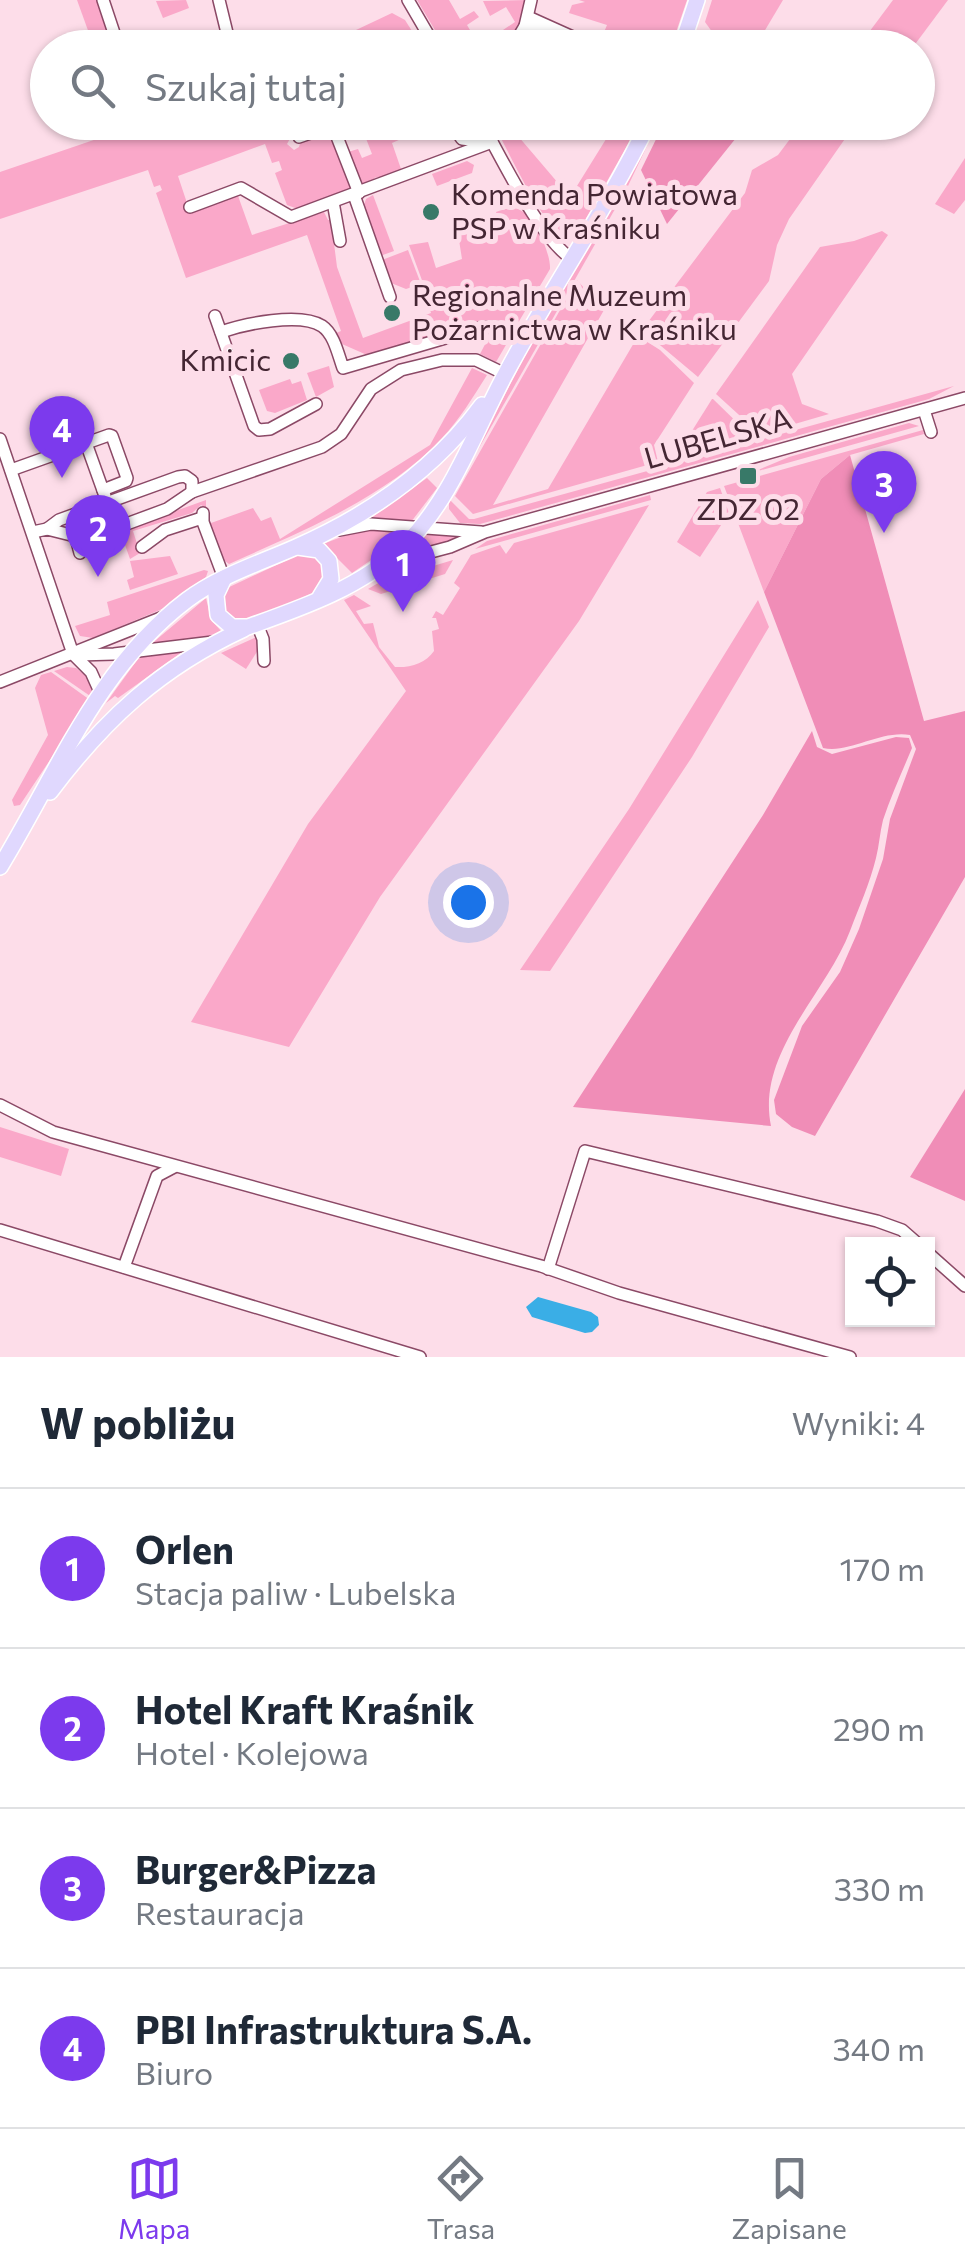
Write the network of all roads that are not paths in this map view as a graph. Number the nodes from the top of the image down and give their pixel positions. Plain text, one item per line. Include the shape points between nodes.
1 (103, 0) edge
2 (219, 0) edge
3 (408, 0) edge
4 (531, 0) edge
5 (697, 0) edge
6 (527, 22) junction
7 (113, 30) edge
8 (226, 30) edge
9 (426, 30) edge
10 (522, 30) edge
11 (538, 30) edge
12 (549, 30) edge
13 (687, 30) edge
14 (338, 140) edge
15 (466, 140) edge
16 (639, 140) edge
17 (492, 142) junction
18 (356, 194) junction
19 (333, 202) junction
20 (190, 207) dead end
21 (340, 241) dead end
22 (572, 259) junction
23 (390, 297) dead end
24 (215, 316) dead end
25 (220, 332) junction
26 (526, 338) junction
27 (505, 374) junction
28 (965, 398) edge
29 (316, 404) dead end
30 (924, 410) junction
31 (930, 432) dead end
32 (0, 439) edge
33 (86, 443) junction
34 (11, 470) junction
35 (192, 492) junction
36 (105, 496) junction
37 (442, 498) junction
38 (420, 528) junction
39 (47, 529) junction
40 (462, 530) junction
41 (33, 532) junction
42 (485, 532) junction
43 (75, 534) junction
44 (323, 535) junction
45 (142, 547) dead end
46 (295, 548) junction
47 (80, 553) dead end
48 (382, 566) junction
49 (224, 578) junction
50 (316, 600) junction
51 (175, 610) junction
52 (252, 626) junction
53 (217, 642) junction
54 (131, 652) junction
55 (73, 654) junction
56 (264, 661) dead end
57 (1, 679) edge
58 (100, 692) junction
59 (25, 826) junction
60 (0, 867) edge
61 (0, 1105) edge
62 (149, 1159) junction
63 (175, 1166) junction
64 (157, 1176) junction
65 (0, 1230) edge
66 (910, 1237) edge
67 (935, 1259) edge
68 (124, 1266) junction
69 (548, 1269) junction
70 (965, 1286) edge
71 (789, 1341) junction
72 (420, 1357) edge
73 (782, 1357) edge
74 (850, 1357) edge

1 - 7 street
2 - 8 street
3 - 9 street
4 - 6 street
5 - 13 main road
6 - 10 street
6 - 11 street
6 - 12 street
14 - 18 street
15 - 17 street
16 - 22 main road
17 - 18 street
17 - 22 street via 546,231
18 - 19 street
18 - 23 street
19 - 20 street via 292,217 241,188
19 - 21 street
22 - 26 main road
24 - 25 street
25 - 26 street via 251,322 320,324 343,368 483,327
25 - 29 street via 259,430
26 - 27 main road
27 - 35 street via 476,360 401,370 371,390 334,440
27 - 37 main road
27 - 44 main road via 431,463
28 - 30 street, LUBELSKA
30 - 31 street
30 - 42 street, LUBELSKA
32 - 34 street
33 - 34 street
33 - 36 street
33 - 36 street via 112,436 127,478
34 - 41 street
35 - 36 street via 185,476
35 - 43 street via 129,523
36 - 39 street
37 - 38 main road
37 - 40 street via 450,522
38 - 40 street, LUBELSKA
38 - 44 street, LUBELSKA via 371,524
38 - 48 main road
39 - 41 street
39 - 43 street
40 - 42 street, LUBELSKA
41 - 55 street
42 - 48 street, LUBELSKA
43 - 47 street
44 - 46 main road, LUBELSKA
45 - 49 street via 164,530 203,516
46 - 49 main road, LUBELSKA
46 - 50 main road via 319,550 328,562 330,584
48 - 50 main road, LUBELSKA
49 - 51 main road
49 - 52 main road via 216,595 218,615 232,627
50 - 52 main road, LUBELSKA
51 - 54 main road
51 - 55 street
52 - 53 main road
52 - 56 street
53 - 54 street
53 - 59 main road via 144,689 103,726
54 - 55 street
54 - 58 main road
55 - 57 street
55 - 58 street
58 - 59 main road
59 - 60 main road
61 - 62 street via 53,1132
62 - 63 street
62 - 64 street
63 - 64 street
63 - 69 street
64 - 68 street
65 - 68 street
66 - 69 street via 877,1222 585,1151
67 - 70 street
68 - 72 street
69 - 71 street
71 - 73 street
71 - 74 street

